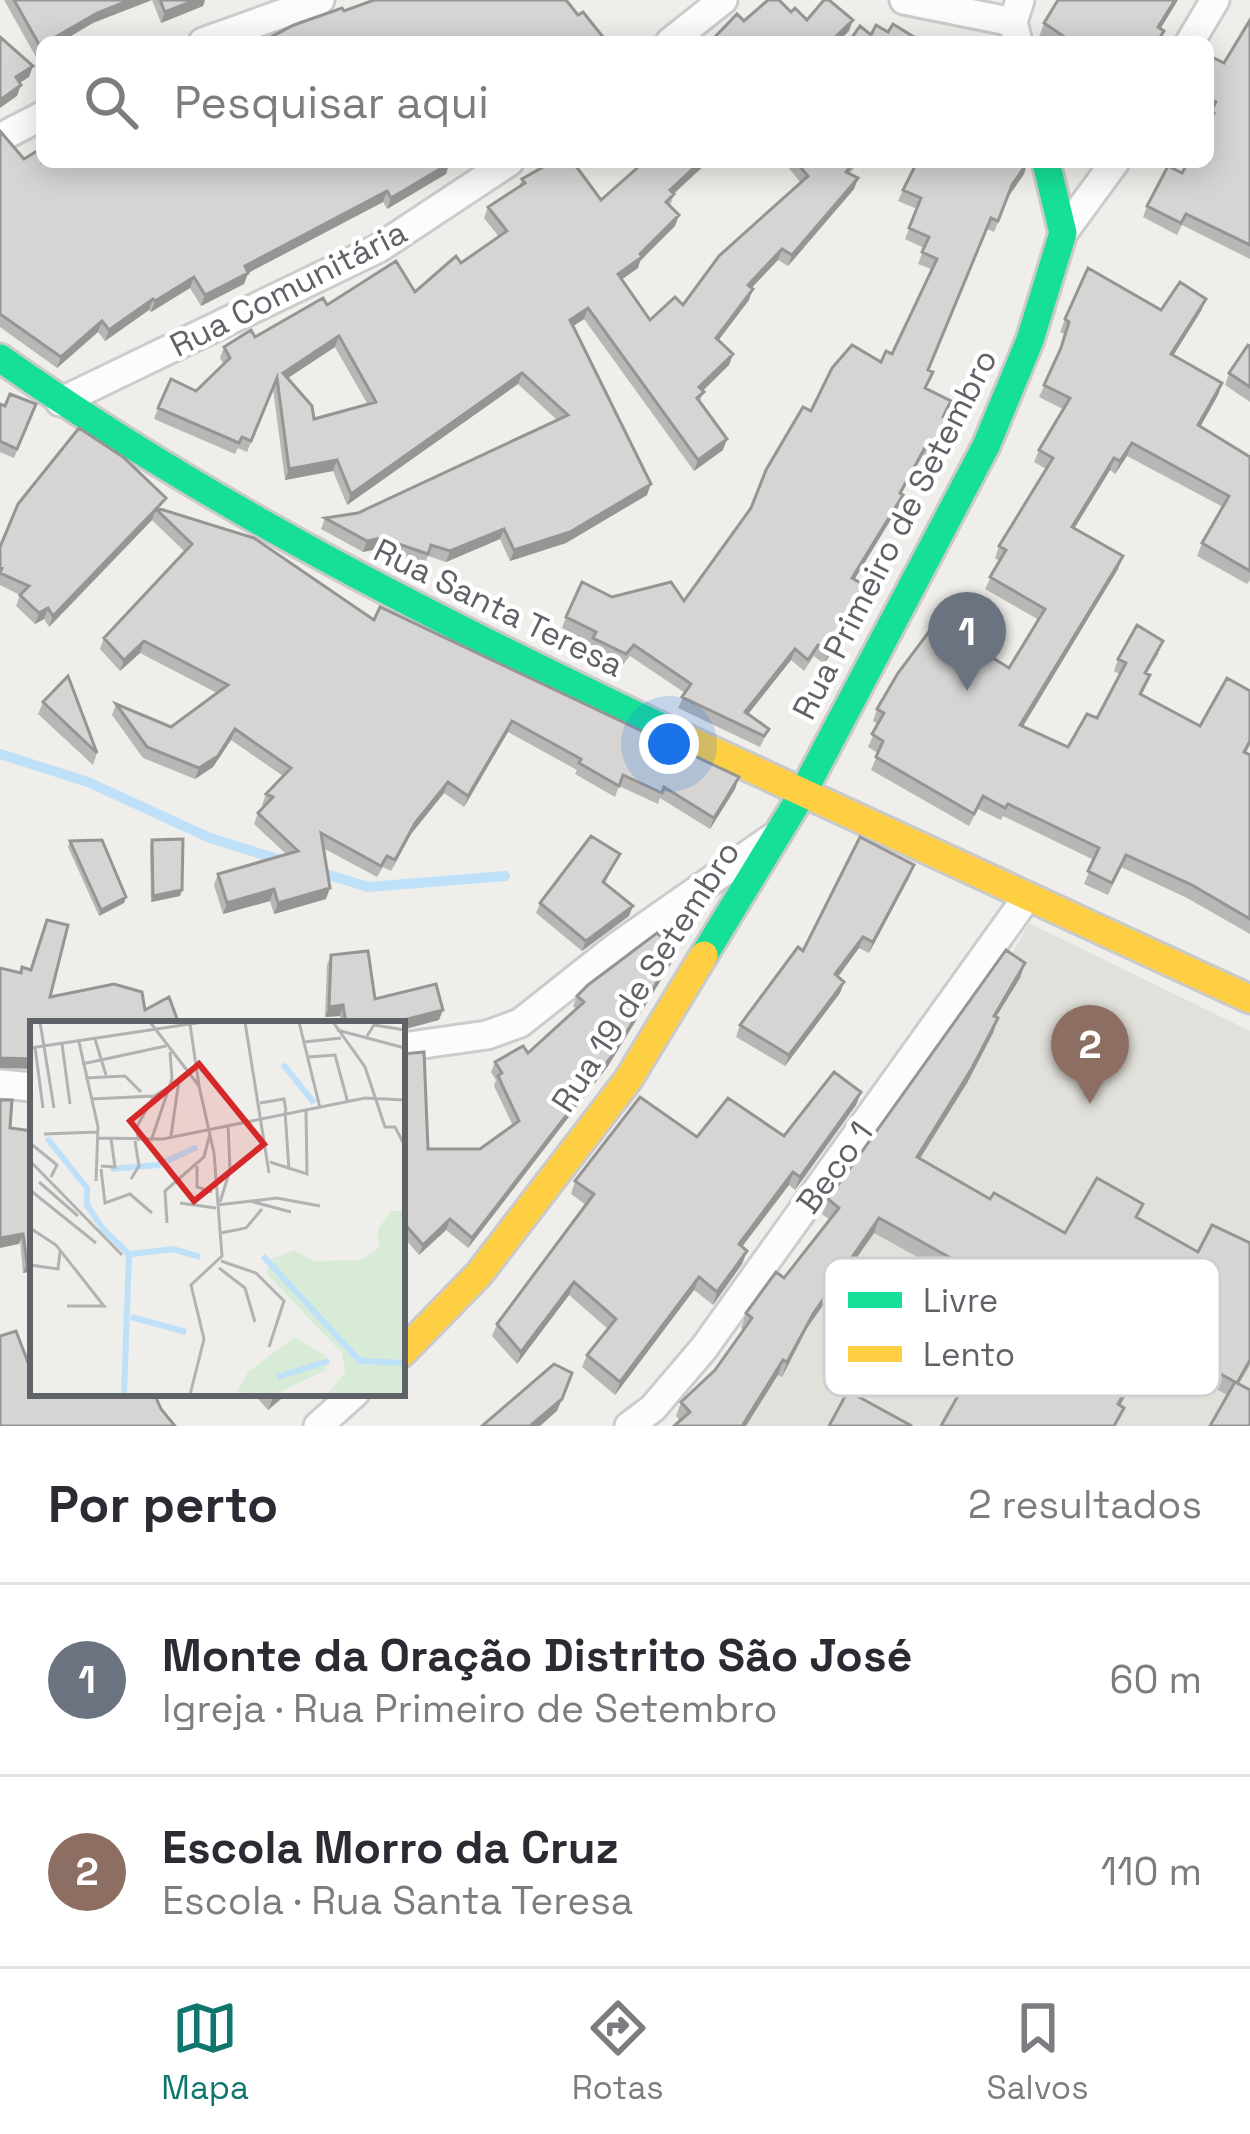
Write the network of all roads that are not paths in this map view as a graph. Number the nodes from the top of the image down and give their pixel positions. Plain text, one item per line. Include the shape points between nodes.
1 (320, 0) edge
2 (723, 0) edge
3 (904, 0) edge
4 (1215, 0) edge
5 (1017, 22) edge
6 (220, 36) edge
7 (678, 36) edge
8 (1194, 36) edge
9 (36, 119) edge
10 (9, 134) edge
11 (499, 168) edge
12 (1047, 168) edge
13 (1111, 168) edge
14 (1063, 233) junction
15 (0, 358) edge
16 (60, 402) junction
17 (802, 796) junction
18 (778, 834) junction
19 (1027, 897) junction
20 (1250, 1000) edge
21 (405, 1047) edge
22 (0, 1084) edge
23 (30, 1087) edge
24 (405, 1350) edge
25 (353, 1396) edge
26 (318, 1426) edge
27 (629, 1426) edge

1 - 6 street
2 - 7 street
3 - 5 street
4 - 8 street
9 - 10 street
11 - 16 street, Rua Comunitária via 379,248
12 - 14 street
13 - 14 street
14 - 17 street, Rua Primeiro de Setembro via 986,446
15 - 16 street, Rua Santa Teresa
16 - 17 street, Rua Santa Teresa via 375,588
17 - 18 street, Rua 19 de Setembro
17 - 19 street, Rua Santa Teresa
18 - 21 street via 520,1023
18 - 24 street, Rua 19 de Setembro via 628,1080 479,1274
19 - 20 street, Rua Santa Teresa
19 - 27 street, Beco 1 via 704,1348
22 - 23 street
25 - 26 street

